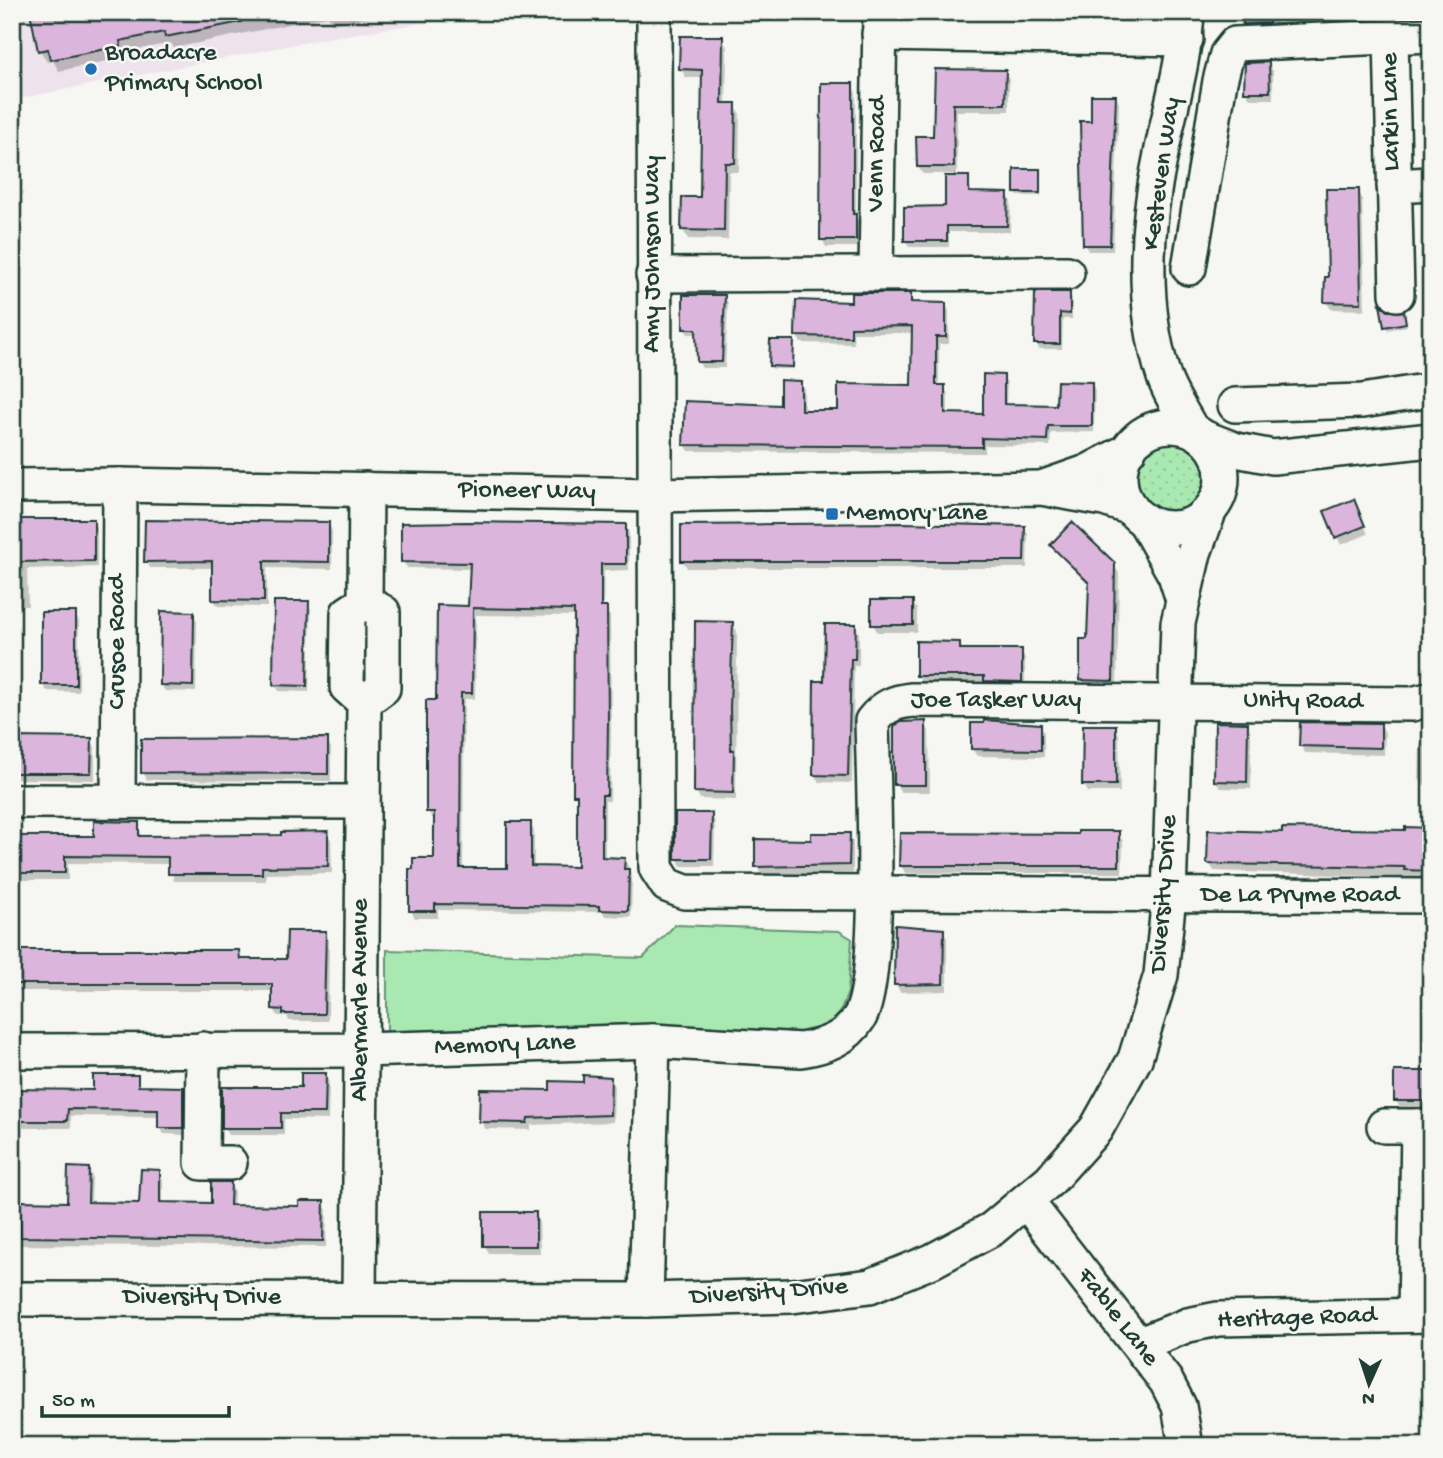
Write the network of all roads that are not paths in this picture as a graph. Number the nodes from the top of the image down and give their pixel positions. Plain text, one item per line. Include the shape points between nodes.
1 (654, 12) edge
2 (879, 23) edge
3 (1186, 26) edge
4 (1431, 34) edge
5 (1391, 37) junction
6 (1431, 184) edge
7 (1394, 186) junction
8 (1189, 268) dead end
9 (876, 274) junction
10 (1067, 274) dead end
11 (653, 275) junction
12 (1397, 295) dead end
13 (1164, 377) junction
14 (1431, 390) edge
15 (1235, 405) dead end
16 (1198, 434) junction
17 (1431, 440) edge
18 (1131, 446) junction
19 (1273, 457) junction
20 (120, 485) junction
21 (12, 486) edge
22 (1041, 488) junction
23 (366, 489) junction
24 (654, 495) junction
25 (1213, 505) junction
26 (1137, 514) junction
27 (1183, 600) junction
28 (1431, 699) edge
29 (1173, 700) junction
30 (118, 800) junction
31 (12, 801) edge
32 (362, 802) junction
33 (873, 892) junction
34 (1168, 896) junction
35 (1431, 896) edge
36 (653, 1041) junction
37 (203, 1049) junction
38 (361, 1050) junction
39 (12, 1051) edge
40 (1384, 1126) dead end
41 (1425, 1126) edge
42 (230, 1163) dead end
43 (1026, 1201) junction
44 (359, 1298) junction
45 (12, 1299) edge
46 (646, 1300) junction
47 (1423, 1315) edge
48 (1140, 1344) junction
49 (1186, 1446) edge

1 - 11 street, Amy Johnson Way
2 - 3 street, Venn Road
2 - 9 street, Venn Road
3 - 13 street, Kesteven Way via 1151,214 1148,300
4 - 5 street, Larkin Lane
5 - 7 street, Larkin Lane
5 - 8 street, Larkin Lane via 1235,44 1227,54
6 - 7 street, Larkin Lane
7 - 12 street, Larkin Lane
9 - 10 street via 1023,261
9 - 11 street
11 - 24 street, Amy Johnson Way
13 - 16 street, Kesteven Way
13 - 18 street
14 - 15 street via 1362,401
16 - 18 street via 1175,426 1159,427
16 - 19 street via 1236,450
16 - 25 street via 1215,450 1221,465 1223,482
17 - 19 street
18 - 22 street, Pioneer Way via 1087,472
18 - 26 street via 1120,475 1122,493
19 - 25 street
20 - 21 street, Pioneer Way
20 - 23 street, Pioneer Way
20 - 30 street, Crusoe Road
22 - 24 street, Pioneer Way
22 - 26 street, Pioneer Way via 1104,499
23 - 24 street, Pioneer Way
23 - 32 street, Albermarle Avenue via 365,602 348,613 347,687 364,702
24 - 33 street via 656,868 667,885 685,892
25 - 26 street via 1195,523 1178,528 1160,527
25 - 27 street, Diversity Drive via 1194,552
26 - 27 street, Diversity Drive via 1175,575
27 - 29 street, Diversity Drive
28 - 29 street, Unity Road via 1412,704
29 - 33 street, Joe Tasker Way via 912,700 881,710 872,721
29 - 34 street, Diversity Drive
30 - 31 street
30 - 32 street
32 - 38 street, Albermarle Avenue
33 - 34 street
33 - 36 street, Memory Lane via 869,995 847,1033 825,1046 801,1050
34 - 35 street, De La Pryme Road
34 - 43 street, Diversity Drive via 1161,975 1135,1059 1096,1129
36 - 38 street, Memory Lane
36 - 46 street
37 - 38 street, Memory Lane
37 - 39 street, Memory Lane
37 - 42 street via 202,1163
38 - 44 street, Albermarle Avenue
40 - 41 street, Heritage Road
41 - 47 street, Heritage Road
43 - 46 street, Diversity Drive via 992,1229 932,1261 870,1286 792,1296
43 - 48 street, Fable Lane
44 - 45 street, Diversity Drive
44 - 46 street, Diversity Drive
47 - 48 street, Heritage Road via 1217,1319
48 - 49 street, Fable Lane via 1179,1406

